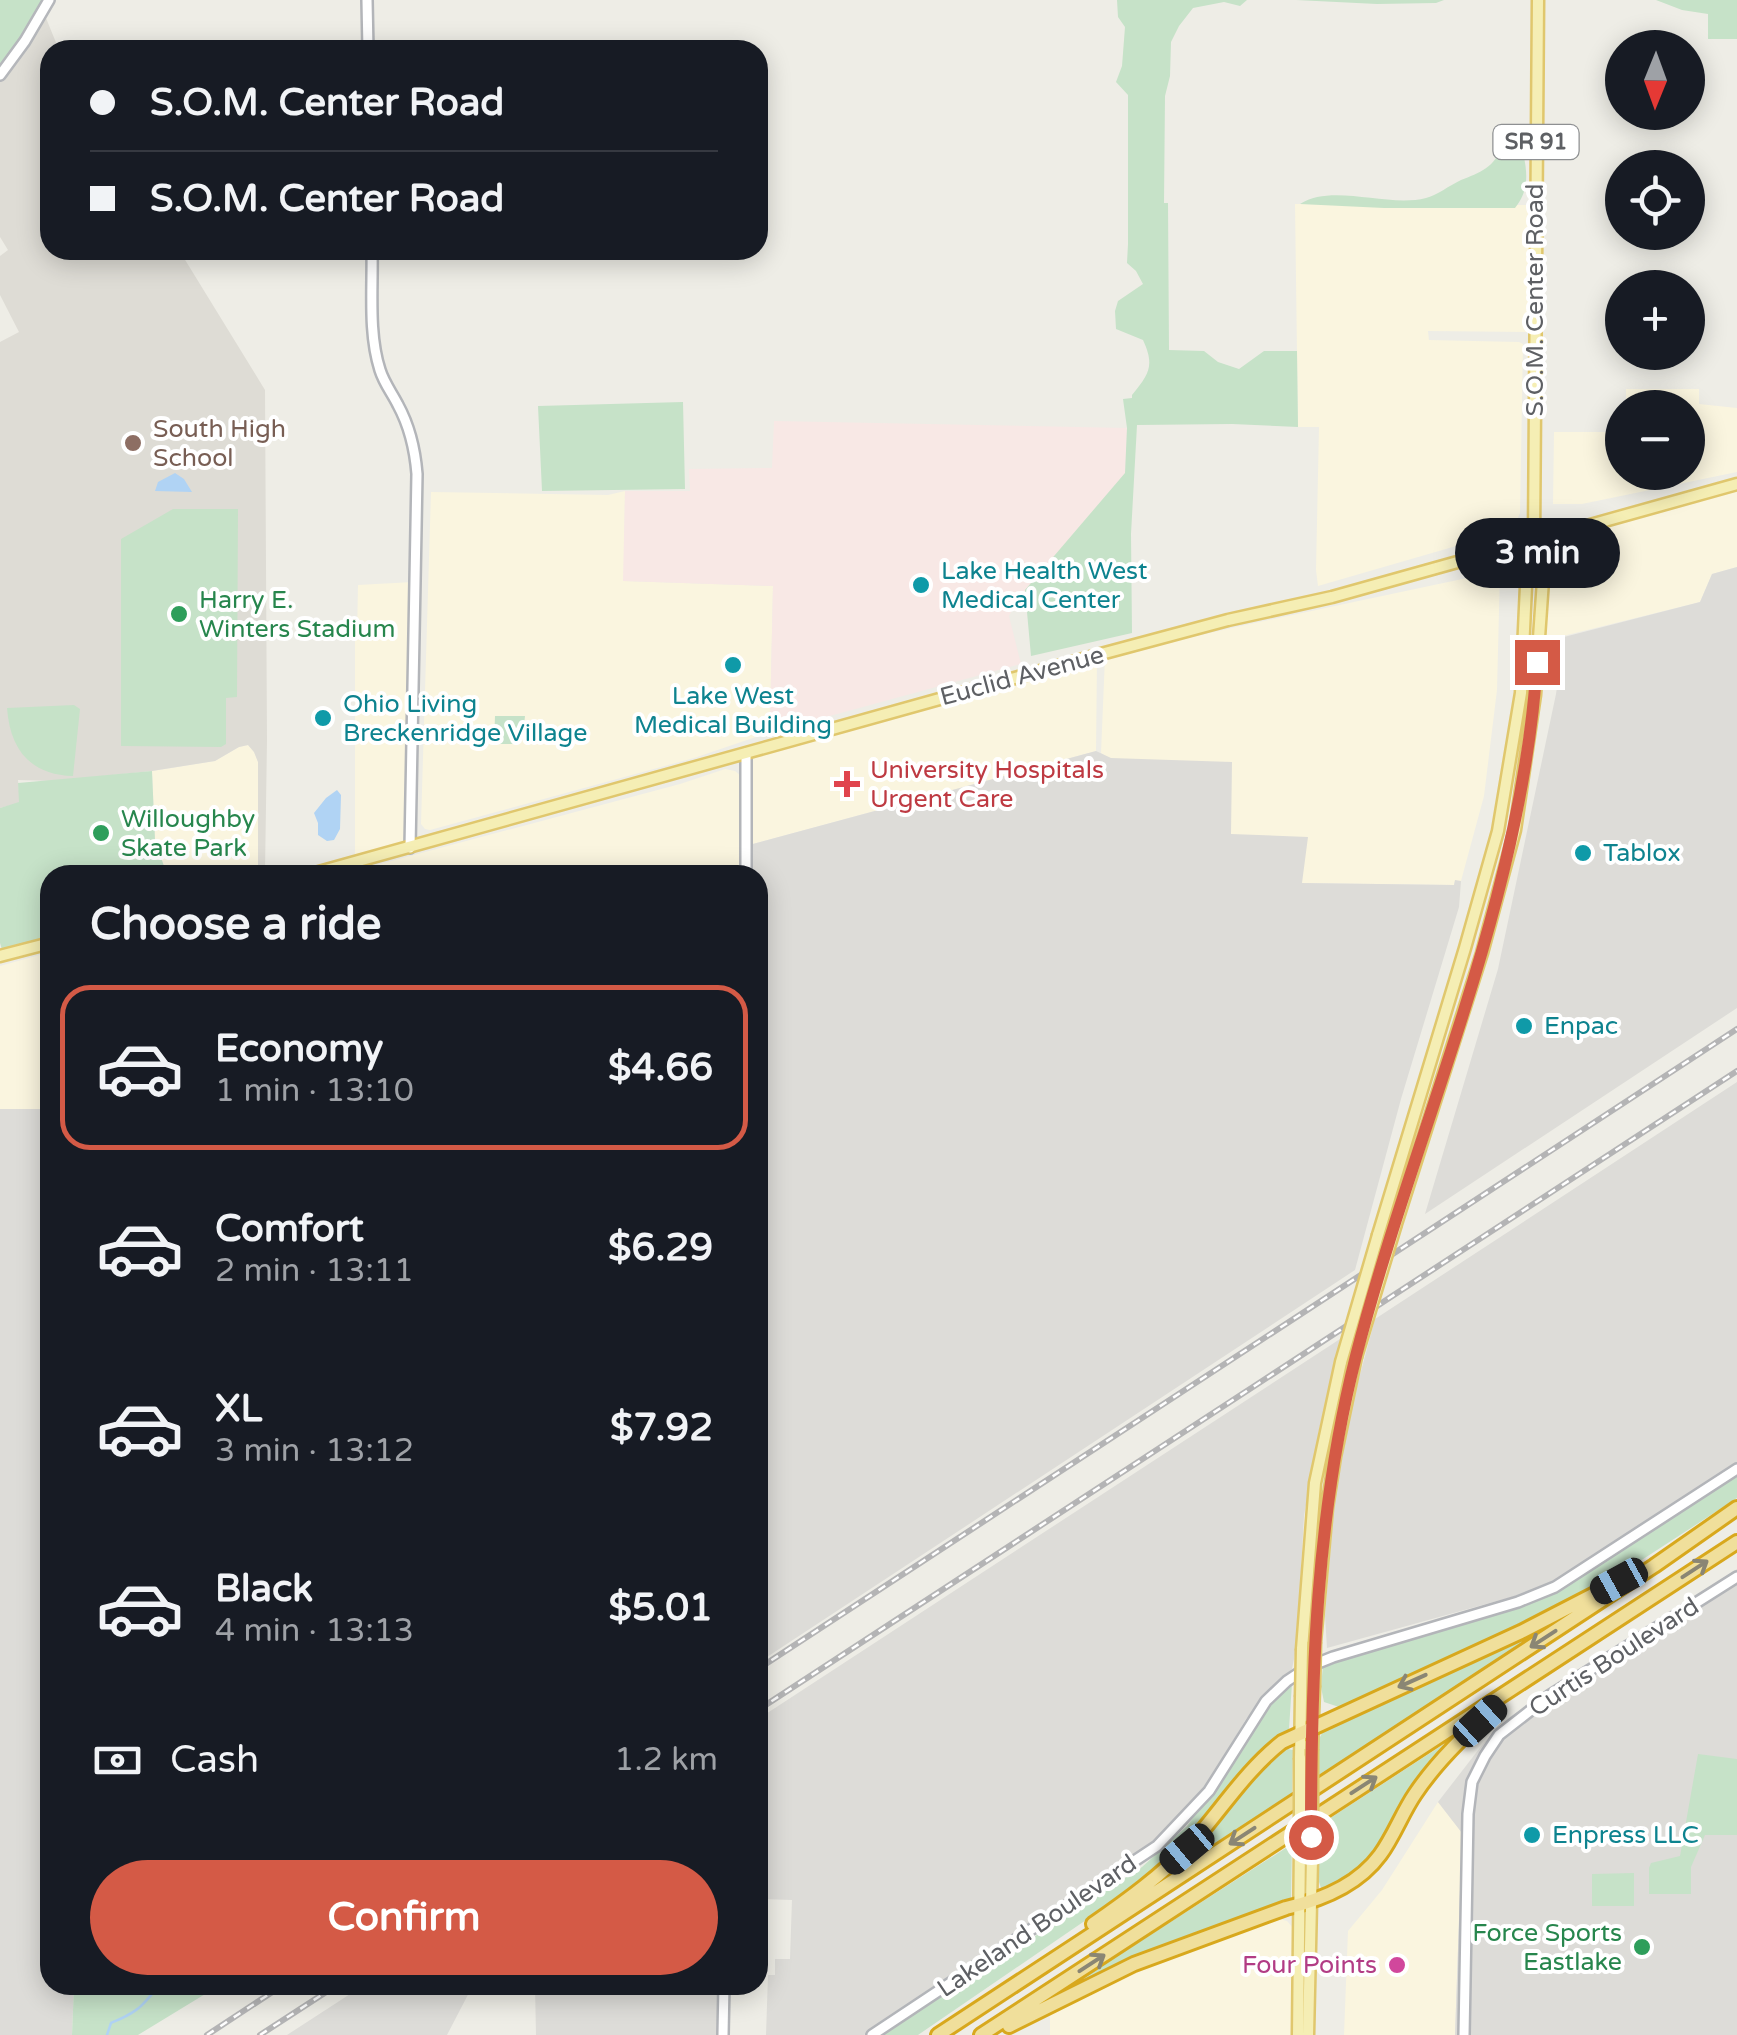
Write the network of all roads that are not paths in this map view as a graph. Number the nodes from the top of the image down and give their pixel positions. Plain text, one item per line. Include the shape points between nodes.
1 (49, 0) edge
2 (367, 0) edge
3 (1538, 0) edge
4 (368, 40) edge
5 (0, 75) edge
6 (372, 260) edge
7 (1737, 484) edge
8 (1534, 540) junction
9 (746, 753) junction
10 (410, 848) junction
11 (346, 865) edge
12 (746, 865) edge
13 (40, 946) edge
14 (0, 956) edge
15 (1737, 1469) edge
16 (1737, 1508) edge
17 (1737, 1542) edge
18 (1654, 1566) junction
19 (1737, 1577) edge
20 (1526, 1680) junction
21 (1307, 1729) junction
22 (1306, 1904) junction
23 (724, 1995) edge
24 (723, 2035) edge
25 (872, 2035) edge
26 (930, 2035) edge
27 (938, 2035) edge
28 (981, 2035) edge
29 (992, 2035) edge
30 (1298, 2035) edge
31 (1308, 2035) edge
32 (1464, 2035) edge

1 - 5 street
2 - 4 street
3 - 8 main road, S.O.M. Center Road / SR 91
6 - 10 street via 378,365 416,451
7 - 8 main road, Euclid Avenue
8 - 9 main road, Euclid Avenue
8 - 21 main road, S.O.M. Center Road / SR 91, bridge via 1521,692 1498,831 1341,1362 1315,1484 1302,1649
8 - 21 main road, S.O.M. Center Road / SR 91, bridge via 1544,566 1535,695 1514,830 1356,1357 1327,1508
9 - 10 main road, Euclid Avenue
9 - 12 street
10 - 11 main road, Euclid Avenue
13 - 14 main road
15 - 25 street, Lakeland Boulevard via 1555,1588 1308,1666 1266,1701 1208,1791 1157,1846
16 - 18 highway
20 -> 17 highway
18 -> 21 highway
18 -> 27 highway
19 - 32 street, Curtis Boulevard via 1549,1696 1499,1735 1485,1756 1472,1782 1468,1814
20 - 22 highway via 1456,1742 1370,1867
28 -> 20 highway
21 - 22 main road, S.O.M. Center Road / SR 91, bridge via 1312,1859
21 - 22 main road, S.O.M. Center Road / SR 91, bridge via 1300,1758
21 - 26 highway via 1264,1756 1187,1849 1146,1884
22 - 29 highway via 1134,1964
22 - 30 main road, S.O.M. Center Road / SR 91
22 - 31 main road, S.O.M. Center Road / SR 91
23 - 24 street

